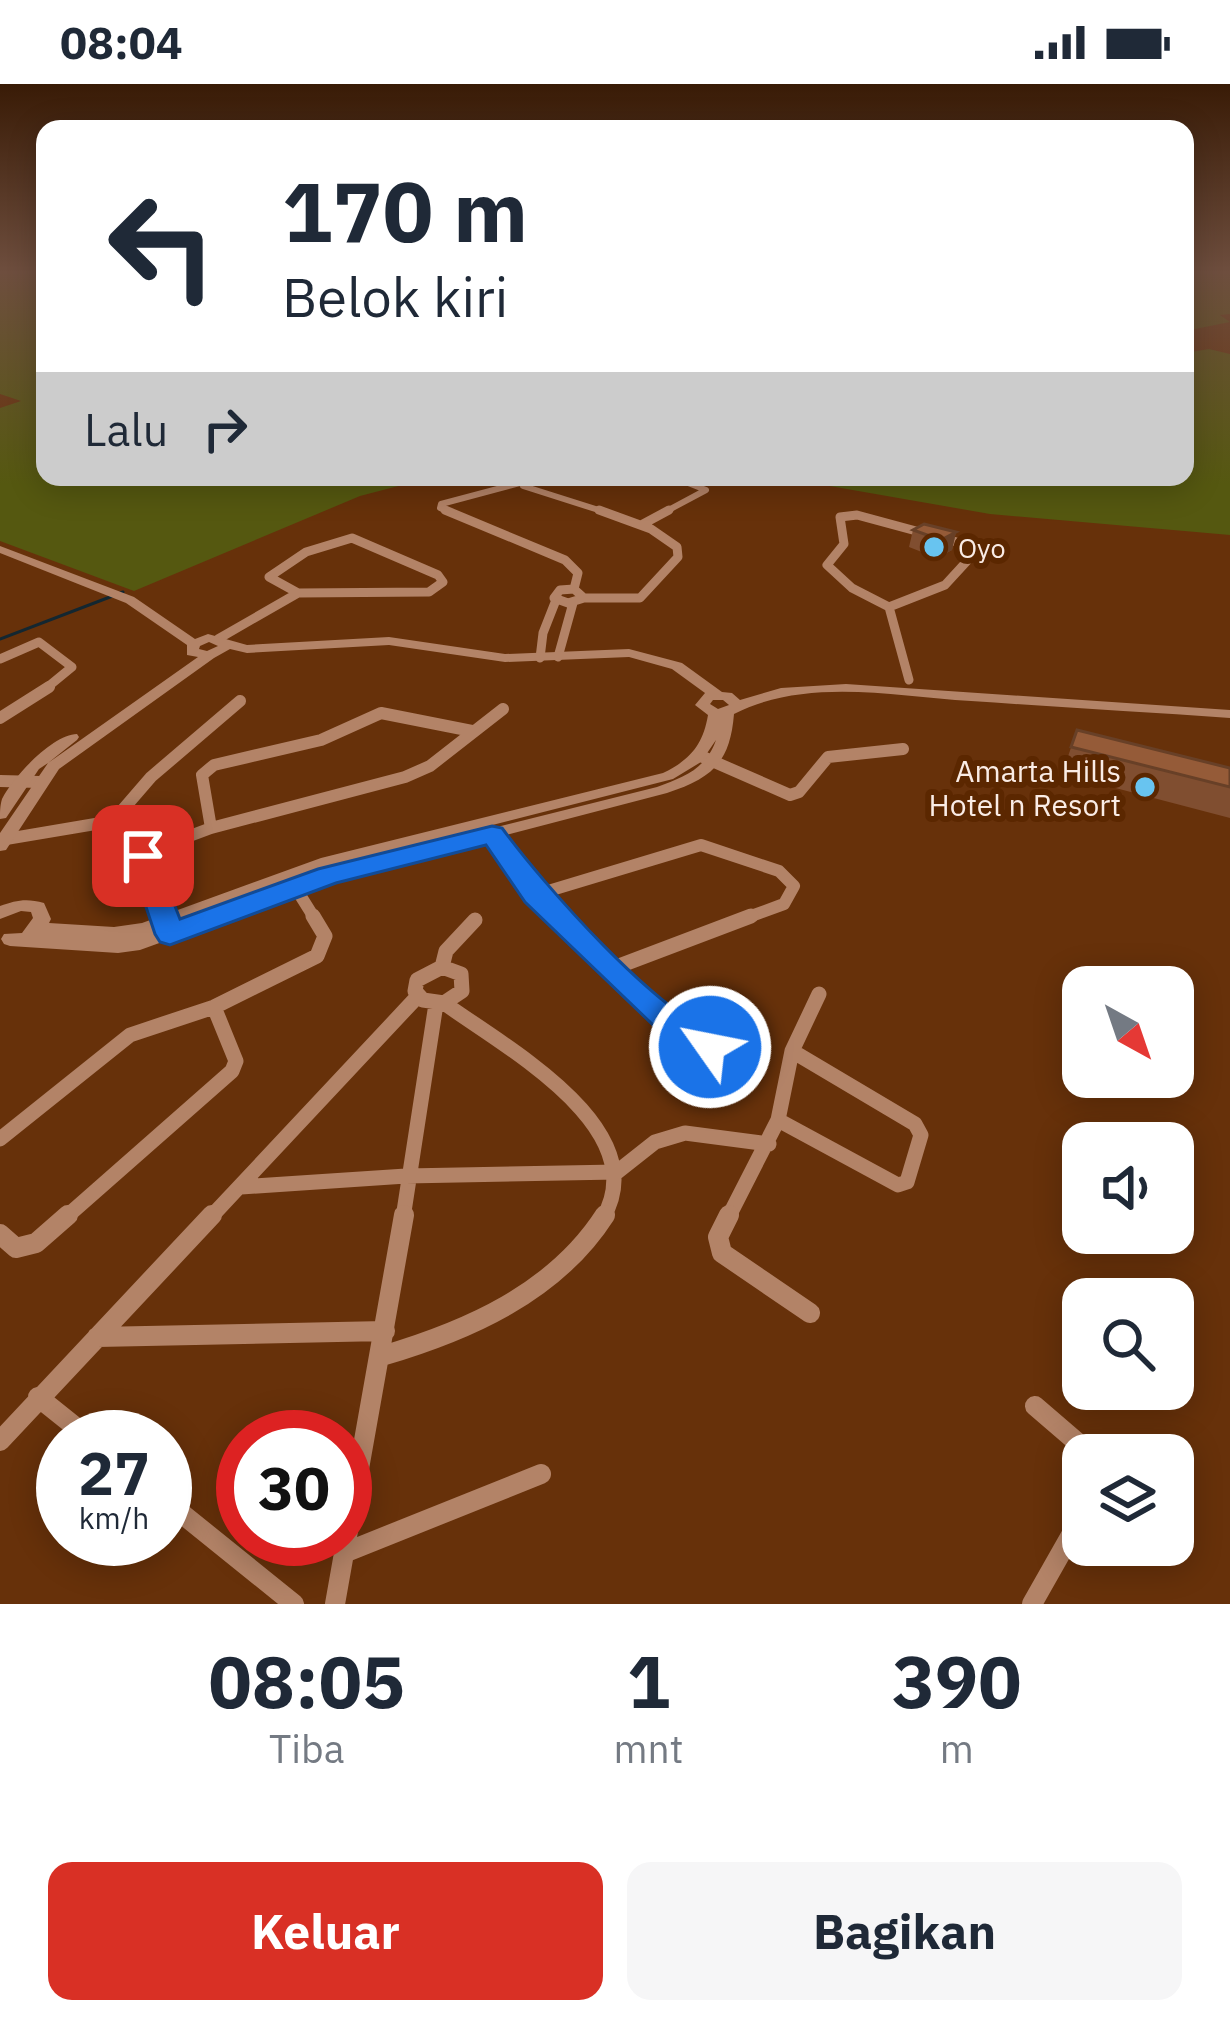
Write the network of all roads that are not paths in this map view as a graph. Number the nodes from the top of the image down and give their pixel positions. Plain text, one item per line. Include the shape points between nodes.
1 (523, 486) joint
2 (696, 486) edge
3 (644, 524) junction
4 (0, 550) edge
5 (574, 589) junction
6 (298, 593) junction
7 (556, 600) junction
8 (579, 601) junction
9 (890, 607) junction
10 (209, 647) junction
11 (616, 656) junction
12 (558, 657) junction
13 (540, 658) junction
14 (0, 659) edge
15 (909, 680) junction
16 (803, 687) junction
17 (965, 693) junction
18 (240, 700) dead end
19 (721, 703) junction
20 (503, 709) dead end
21 (1230, 715) edge
22 (0, 718) edge
23 (472, 730) junction
24 (904, 749) dead end
25 (707, 759) junction
26 (0, 781) edge
27 (21, 782) junction
28 (40, 782) junction
29 (569, 808) junction
30 (0, 814) edge
31 (212, 828) junction
32 (492, 834) junction
33 (2, 842) edge
34 (295, 886) junction
35 (536, 895) junction
36 (2, 907) edge
37 (475, 920) dead end
38 (35, 928) junction
39 (168, 928) junction
40 (5, 939) edge
41 (442, 967) junction
42 (611, 969) junction
43 (819, 994) dead end
44 (433, 1001) junction
45 (214, 1006) junction
46 (736, 1047) dead end
47 (792, 1052) junction
48 (778, 1120) junction
49 (0, 1139) edge
50 (769, 1144) junction
51 (616, 1172) junction
52 (406, 1176) junction
53 (240, 1187) junction
54 (0, 1234) edge
55 (810, 1313) dead end
56 (385, 1331) junction
57 (97, 1337) junction
58 (382, 1356) junction
59 (38, 1396) junction
60 (1035, 1406) dead end
61 (55, 1410) edge
62 (372, 1410) edge
63 (1068, 1434) edge
64 (0, 1441) edge
65 (541, 1474) dead end
66 (192, 1522) edge
67 (372, 1542) edge
68 (1062, 1551) edge
69 (342, 1566) edge
70 (294, 1604) edge
71 (335, 1604) edge
72 (1032, 1604) edge

1 - 3 street
1 - 5 street via 440,508 565,560 578,573
2 - 3 street via 706,490
3 - 8 street via 668,536 679,557 641,601
4 - 10 street via 128,599
5 - 7 street via 556,592
5 - 8 street
6 - 6 street via 429,592 443,582 352,538 306,552 269,577
6 - 10 street
7 - 8 street
7 - 13 street
8 - 12 street
9 - 9 street via 953,579 980,551 857,515 840,518 844,544 827,565
9 - 15 street
10 - 11 street via 240,657 384,649 526,667
10 - 13 street via 399,642
10 - 27 street via 49,753
10 - 28 street
11 - 12 street
11 - 19 street via 676,674
12 - 13 street
14 - 22 street via 39,642 73,667
15 - 16 street via 850,677
15 - 17 street
16 - 17 street
16 - 19 street
17 - 21 street
18 - 33 street via 113,820
19 - 25 street via 725,746
20 - 23 street
23 - 31 street via 405,777
23 - 31 street via 381,712 321,740 214,766 202,775
24 - 25 street via 828,757 790,795
25 - 29 street via 677,785
26 - 27 street
27 - 28 street
27 - 30 street
28 - 33 street
29 - 32 street
29 - 39 street via 327,862
31 - 39 street via 143,856
32 - 34 street
32 - 35 street
34 - 39 street
34 - 45 street via 326,936 323,948
35 - 42 street
35 - 42 street via 701,845 779,871 794,886 784,904
36 - 38 street via 38,907
37 - 41 street
38 - 39 street
38 - 40 street
39 - 40 street via 118,946
41 - 44 street via 415,986
41 - 44 street via 461,974 464,985 457,996
42 - 46 street via 689,1039
43 - 47 street
44 - 51 street via 560,1091 603,1141
44 - 52 street
44 - 53 street
45 - 49 street via 130,1035
45 - 54 street via 236,1061 228,1075 36,1243 16,1248
47 - 48 street
47 - 48 street via 915,1124 921,1135 907,1182 898,1185
48 - 50 street
50 - 51 street via 672,1135
50 - 55 street via 718,1244
51 - 52 street
51 - 58 street via 598,1227 546,1280 472,1326
52 - 53 street
52 - 56 street
53 - 57 street
56 - 57 street
56 - 58 street
57 - 59 street
58 - 62 street
59 - 61 street
59 - 64 street
60 - 63 street
65 - 67 street
66 - 70 street
68 - 72 street
69 - 71 street

